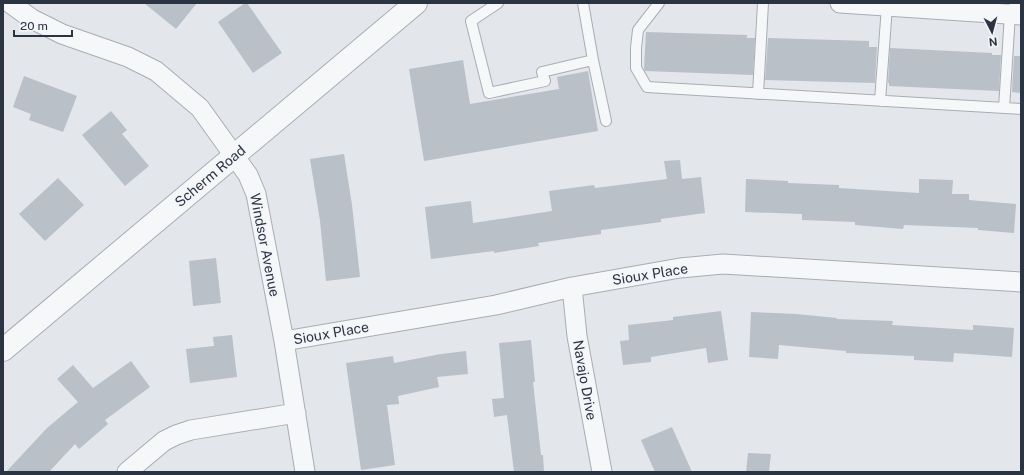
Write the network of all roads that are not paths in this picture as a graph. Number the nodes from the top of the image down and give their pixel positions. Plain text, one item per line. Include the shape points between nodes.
1 (10, 3) edge
2 (416, 3) edge
3 (498, 3) edge
4 (583, 3) edge
5 (659, 3) edge
6 (762, 3) edge
7 (840, 3) edge
8 (888, 4) edge
9 (1016, 11) edge
10 (593, 60) junction
11 (758, 94) junction
12 (880, 101) junction
13 (1004, 108) junction
14 (1021, 109) edge
15 (606, 121) dead end
16 (234, 156) junction
17 (1021, 282) edge
18 (572, 287) junction
19 (284, 341) junction
20 (3, 350) edge
21 (296, 413) junction
22 (127, 472) edge
23 (305, 472) edge
24 (602, 472) edge

1 - 16 street, Windsor Avenue via 32,19 62,34 128,57 156,71 200,108
2 - 16 street, Scherm Road
3 - 10 lane via 471,21 489,93 544,81 542,72
4 - 10 lane
5 - 11 lane via 638,30 636,68 647,87
6 - 11 lane
7 - 8 street
8 - 9 street
8 - 12 lane
9 - 13 lane
10 - 15 lane
11 - 12 lane
12 - 13 lane
13 - 14 lane
16 - 19 street, Windsor Avenue via 248,175 256,194
16 - 20 street, Scherm Road
17 - 18 street, Sioux Place via 723,264 680,268
18 - 19 street, Sioux Place via 496,305
18 - 24 street, Navajo Drive via 577,336
19 - 21 street, Windsor Avenue
21 - 22 street via 191,430 176,435 164,441
21 - 23 street, Windsor Avenue

